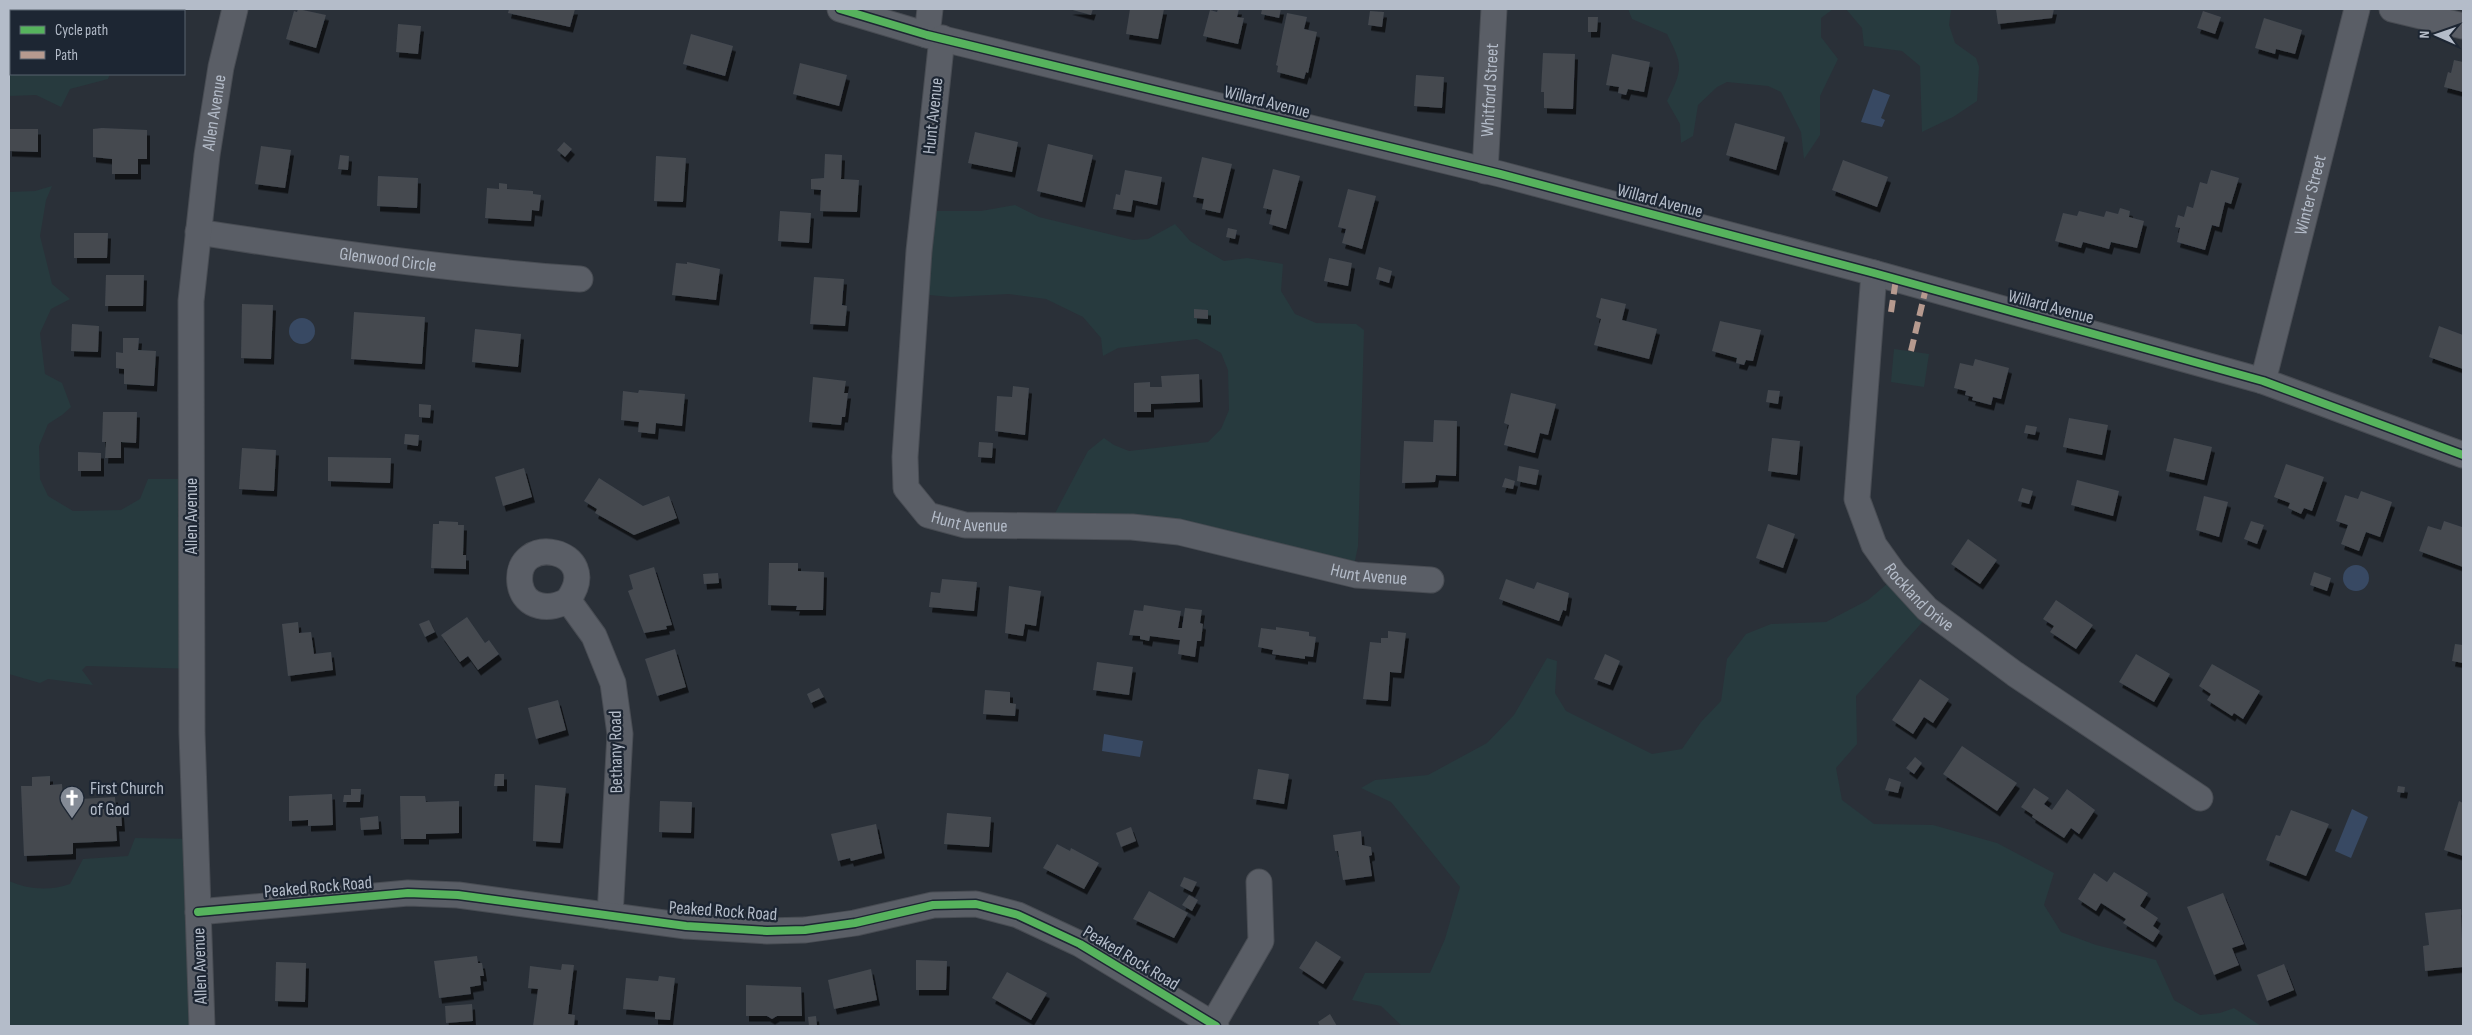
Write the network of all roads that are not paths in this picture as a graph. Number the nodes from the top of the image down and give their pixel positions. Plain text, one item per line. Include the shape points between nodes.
1 (235, 9) edge
2 (840, 9) edge
3 (930, 9) edge
4 (1494, 9) edge
5 (2357, 9) edge
6 (2392, 9) edge
7 (2463, 26) edge
8 (934, 37) junction
9 (1485, 171) junction
10 (198, 232) junction
11 (1874, 273) junction
12 (580, 279) dead end
13 (2263, 381) junction
14 (2463, 455) edge
15 (1431, 580) dead end
16 (568, 600) dead end
17 (2200, 798) dead end
18 (1259, 882) dead end
19 (198, 912) junction
20 (610, 916) junction
21 (1214, 1025) edge
22 (202, 1026) edge

1 - 10 street, Allen Avenue via 220,76
2 - 8 street, Willard Avenue
3 - 8 street, Hunt Avenue
4 - 9 street, Whitford Street
5 - 13 street, Winter Street
6 - 7 street
8 - 9 street, Willard Avenue
8 - 15 street, Hunt Avenue via 905,457 906,488 928,515 965,525 1132,527 1179,532 1356,575
9 - 11 street, Willard Avenue
10 - 12 street, Glenwood Circle via 280,246 508,274
10 - 19 street, Allen Avenue via 191,301 191,545 192,733
11 - 13 street, Willard Avenue
11 - 17 street, Rockland Drive via 1857,499 1874,545 1927,609 2014,674
13 - 14 street, Willard Avenue
16 - 20 street, Bethany Road via 594,636 613,683 620,734
18 - 21 street via 1261,942
19 - 20 street, Peaked Rock Road via 408,893 458,895
19 - 22 street, Allen Avenue
20 - 21 street, Peaked Rock Road via 686,926 786,931 855,923 933,905 976,904 1018,915 1080,944

